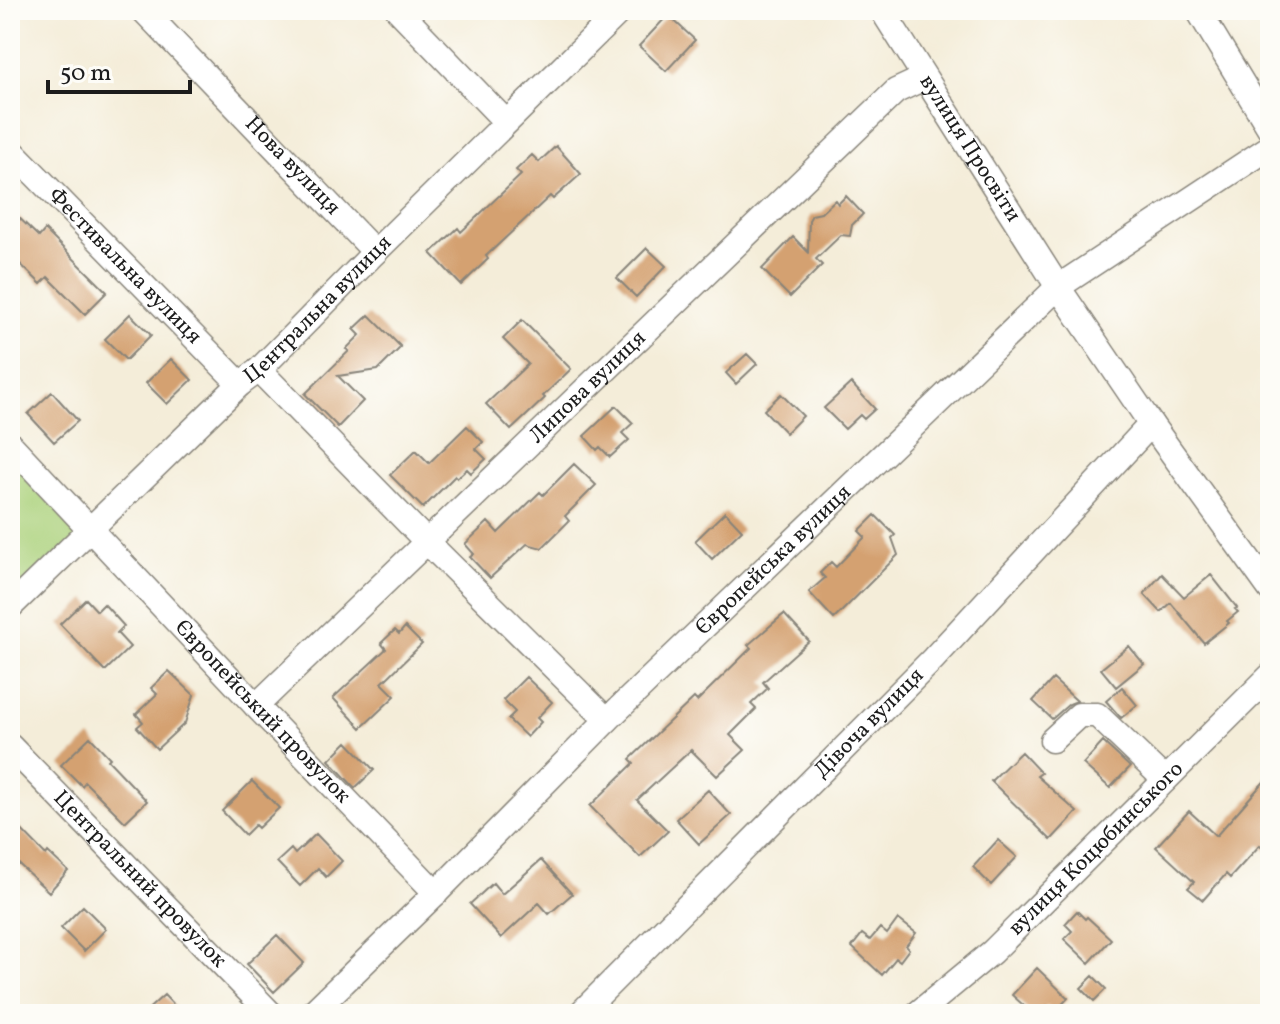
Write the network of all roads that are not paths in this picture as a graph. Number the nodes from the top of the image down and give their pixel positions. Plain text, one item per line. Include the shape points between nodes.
1 (143, 10) edge
2 (398, 10) edge
3 (621, 10) edge
4 (882, 10) edge
5 (1198, 10) edge
6 (924, 78) junction
7 (506, 122) junction
8 (1270, 129) edge
9 (1270, 147) edge
10 (10, 149) edge
11 (375, 252) junction
12 (1058, 287) junction
13 (249, 377) junction
14 (1151, 424) junction
15 (10, 444) edge
16 (90, 528) junction
17 (428, 543) junction
18 (1270, 589) edge
19 (10, 607) edge
20 (1270, 676) edge
21 (256, 706) junction
22 (607, 720) junction
23 (1052, 740) dead end
24 (10, 746) edge
25 (1165, 780) junction
26 (436, 893) junction
27 (271, 1014) edge
28 (311, 1014) edge
29 (580, 1014) edge
30 (917, 1014) edge

1 - 11 street, Нова вулиця
2 - 7 street
3 - 7 street, Центральна вулиця
4 - 6 street, вулиця Просвіти
5 - 8 street
6 - 12 street, вулиця Просвіти
6 - 17 street, Липова вулиця via 896,91
7 - 11 street, Центральна вулиця
9 - 12 street, Європейська вулиця
10 - 13 street, Фестивальна вулиця
11 - 13 street, Центральна вулиця
12 - 14 street, вулиця Просвіти
12 - 22 street, Європейська вулиця
13 - 16 street, Центральна вулиця
13 - 17 street, Фестивальна вулиця
14 - 18 street, вулиця Просвіти
14 - 29 street, Дівоча вулиця via 933,659
15 - 16 street, Європейський провулок
16 - 19 street, Центральна вулиця
16 - 21 street, Європейський провулок
17 - 21 street, Липова вулиця
17 - 22 street, Фестивальна вулиця
20 - 25 street, вулиця Коцюбинського
21 - 26 street, Європейський провулок
22 - 26 street, Європейська вулиця
23 - 25 street via 1079,715 1097,715
24 - 27 street, Центральний провулок
25 - 30 street, вулиця Коцюбинського via 992,952
26 - 28 street, Європейська вулиця

